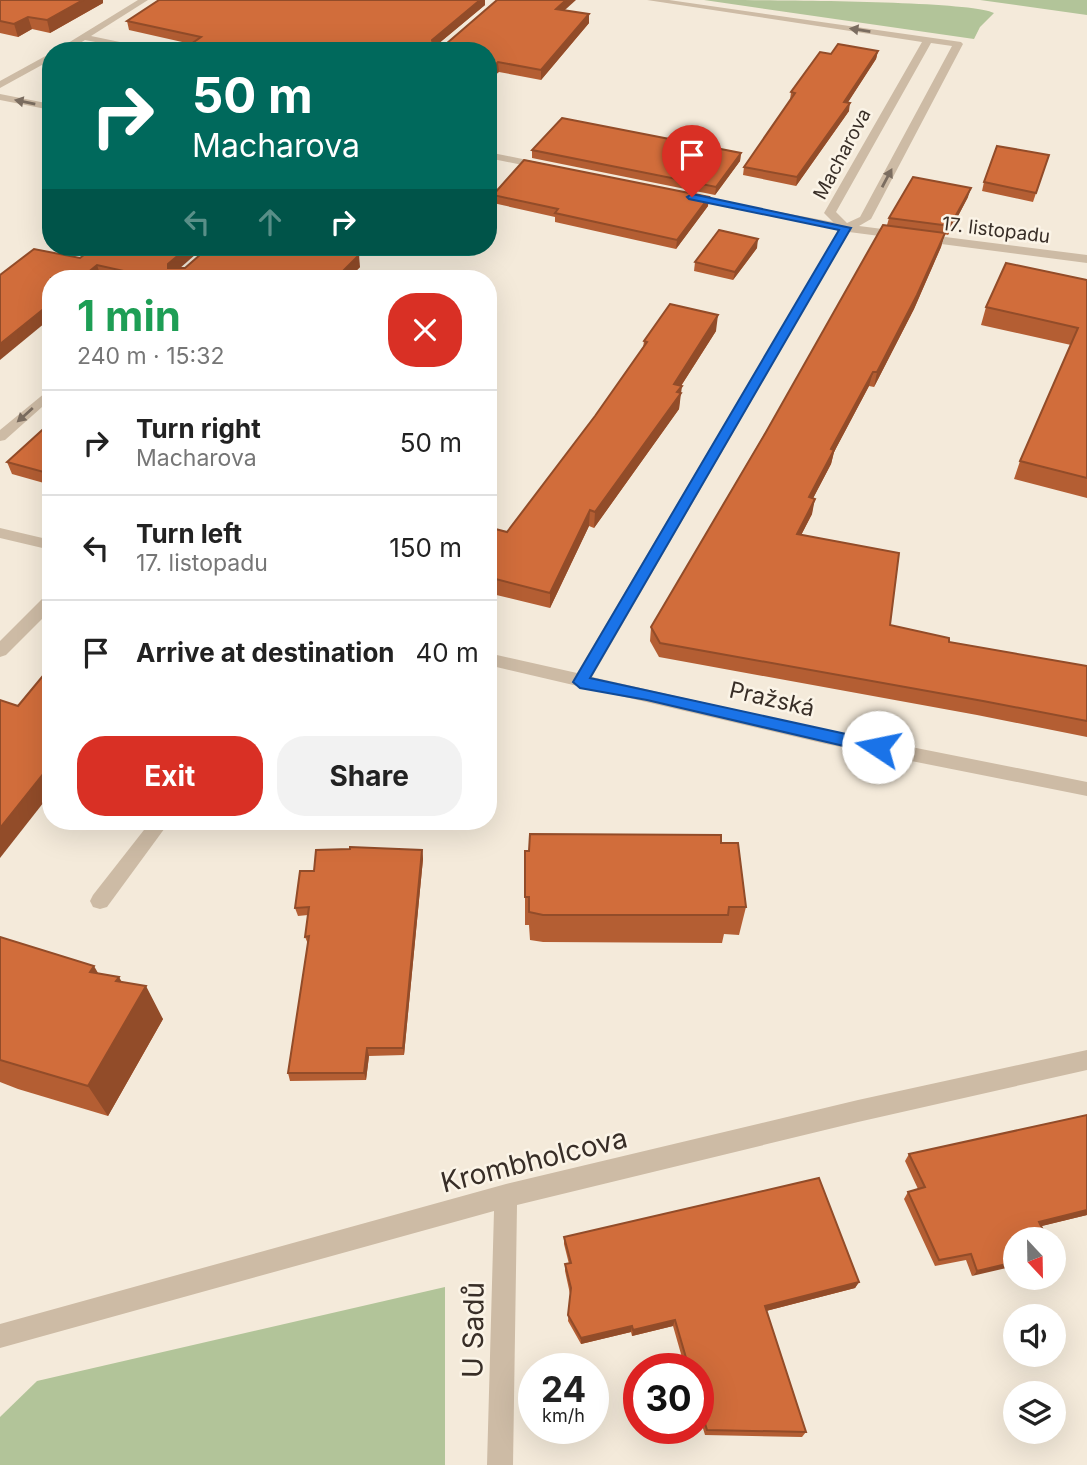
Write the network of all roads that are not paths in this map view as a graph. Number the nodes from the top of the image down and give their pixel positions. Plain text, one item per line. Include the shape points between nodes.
1 (144, 0) edge
2 (651, 0) edge
3 (83, 37) junction
4 (928, 40) junction
5 (75, 42) edge
6 (110, 42) edge
7 (42, 61) edge
8 (0, 85) edge
9 (0, 97) edge
10 (42, 105) edge
11 (497, 157) edge
12 (554, 169) edge
13 (674, 193) edge
14 (846, 228) junction
15 (1087, 259) edge
16 (42, 400) edge
17 (0, 437) edge
18 (0, 533) edge
19 (42, 543) edge
20 (42, 609) edge
21 (0, 651) edge
22 (497, 661) edge
23 (580, 682) junction
24 (1087, 789) edge
25 (154, 830) edge
26 (100, 901) dead end
27 (1087, 1060) edge
28 (506, 1196) junction
29 (0, 1336) edge
30 (500, 1465) edge

1 - 3 street
4 -> 2 street
3 - 5 street
3 - 6 street
4 - 14 street, Macharova via 830,213
14 -> 4 street via 865,219 958,44
7 - 8 street
10 -> 9 street
11 - 12 street
13 - 14 street, 17. listopadu
14 - 15 street, 17. listopadu
14 - 23 street, Macharova
16 -> 17 street
18 - 19 street
20 - 21 street
22 - 23 street, Pražská
23 - 24 street, Pražská
25 - 26 street
27 - 28 street, Krombholcova
28 - 29 street, Krombholcova
28 - 30 street, U Sadů

